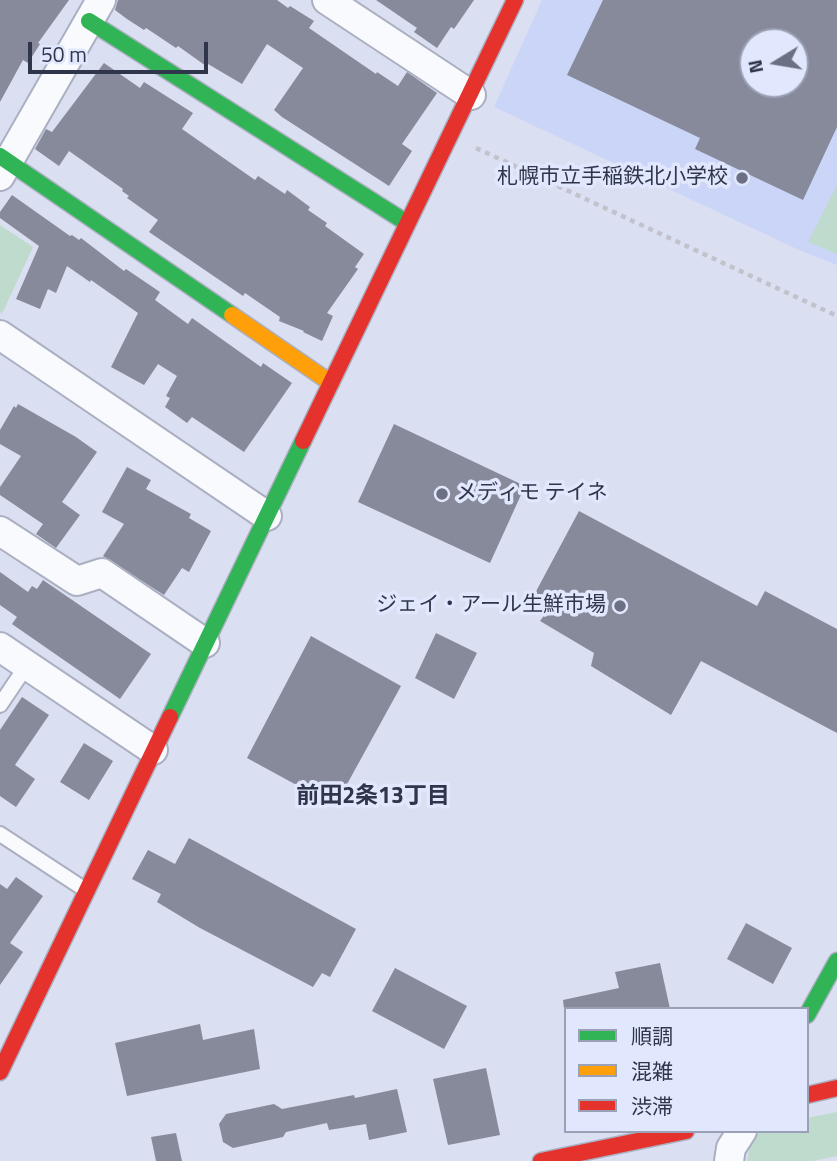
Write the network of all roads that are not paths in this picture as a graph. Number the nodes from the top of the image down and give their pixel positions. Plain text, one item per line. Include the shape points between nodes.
1 (327, 0) edge
2 (515, 0) edge
3 (95, 10) edge
4 (471, 95) junction
5 (3, 165) edge
6 (407, 223) junction
7 (0, 335) edge
8 (331, 383) junction
9 (267, 516) junction
10 (0, 531) edge
11 (205, 643) junction
12 (0, 647) edge
13 (27, 665) junction
14 (0, 705) edge
15 (153, 750) junction
16 (0, 834) edge
17 (85, 890) junction
18 (837, 961) edge
19 (809, 1011) edge
20 (7, 1038) edge
21 (0, 1072) edge
22 (837, 1088) edge
23 (809, 1095) edge
24 (676, 1133) edge
25 (740, 1133) edge
26 (541, 1161) edge
27 (729, 1161) edge

1 - 4 street
2 - 4 street
3 - 5 street
3 - 6 street
4 - 6 street
5 - 8 street
6 - 8 street
7 - 9 street
8 - 9 street
9 - 11 street
10 - 11 street via 77,581 102,573
11 - 15 street
12 - 13 street
13 - 14 lane
13 - 15 street
15 - 17 street
16 - 17 lane
17 - 20 street
18 - 19 street
20 - 21 street
22 - 23 street
24 - 26 street
25 - 27 street

